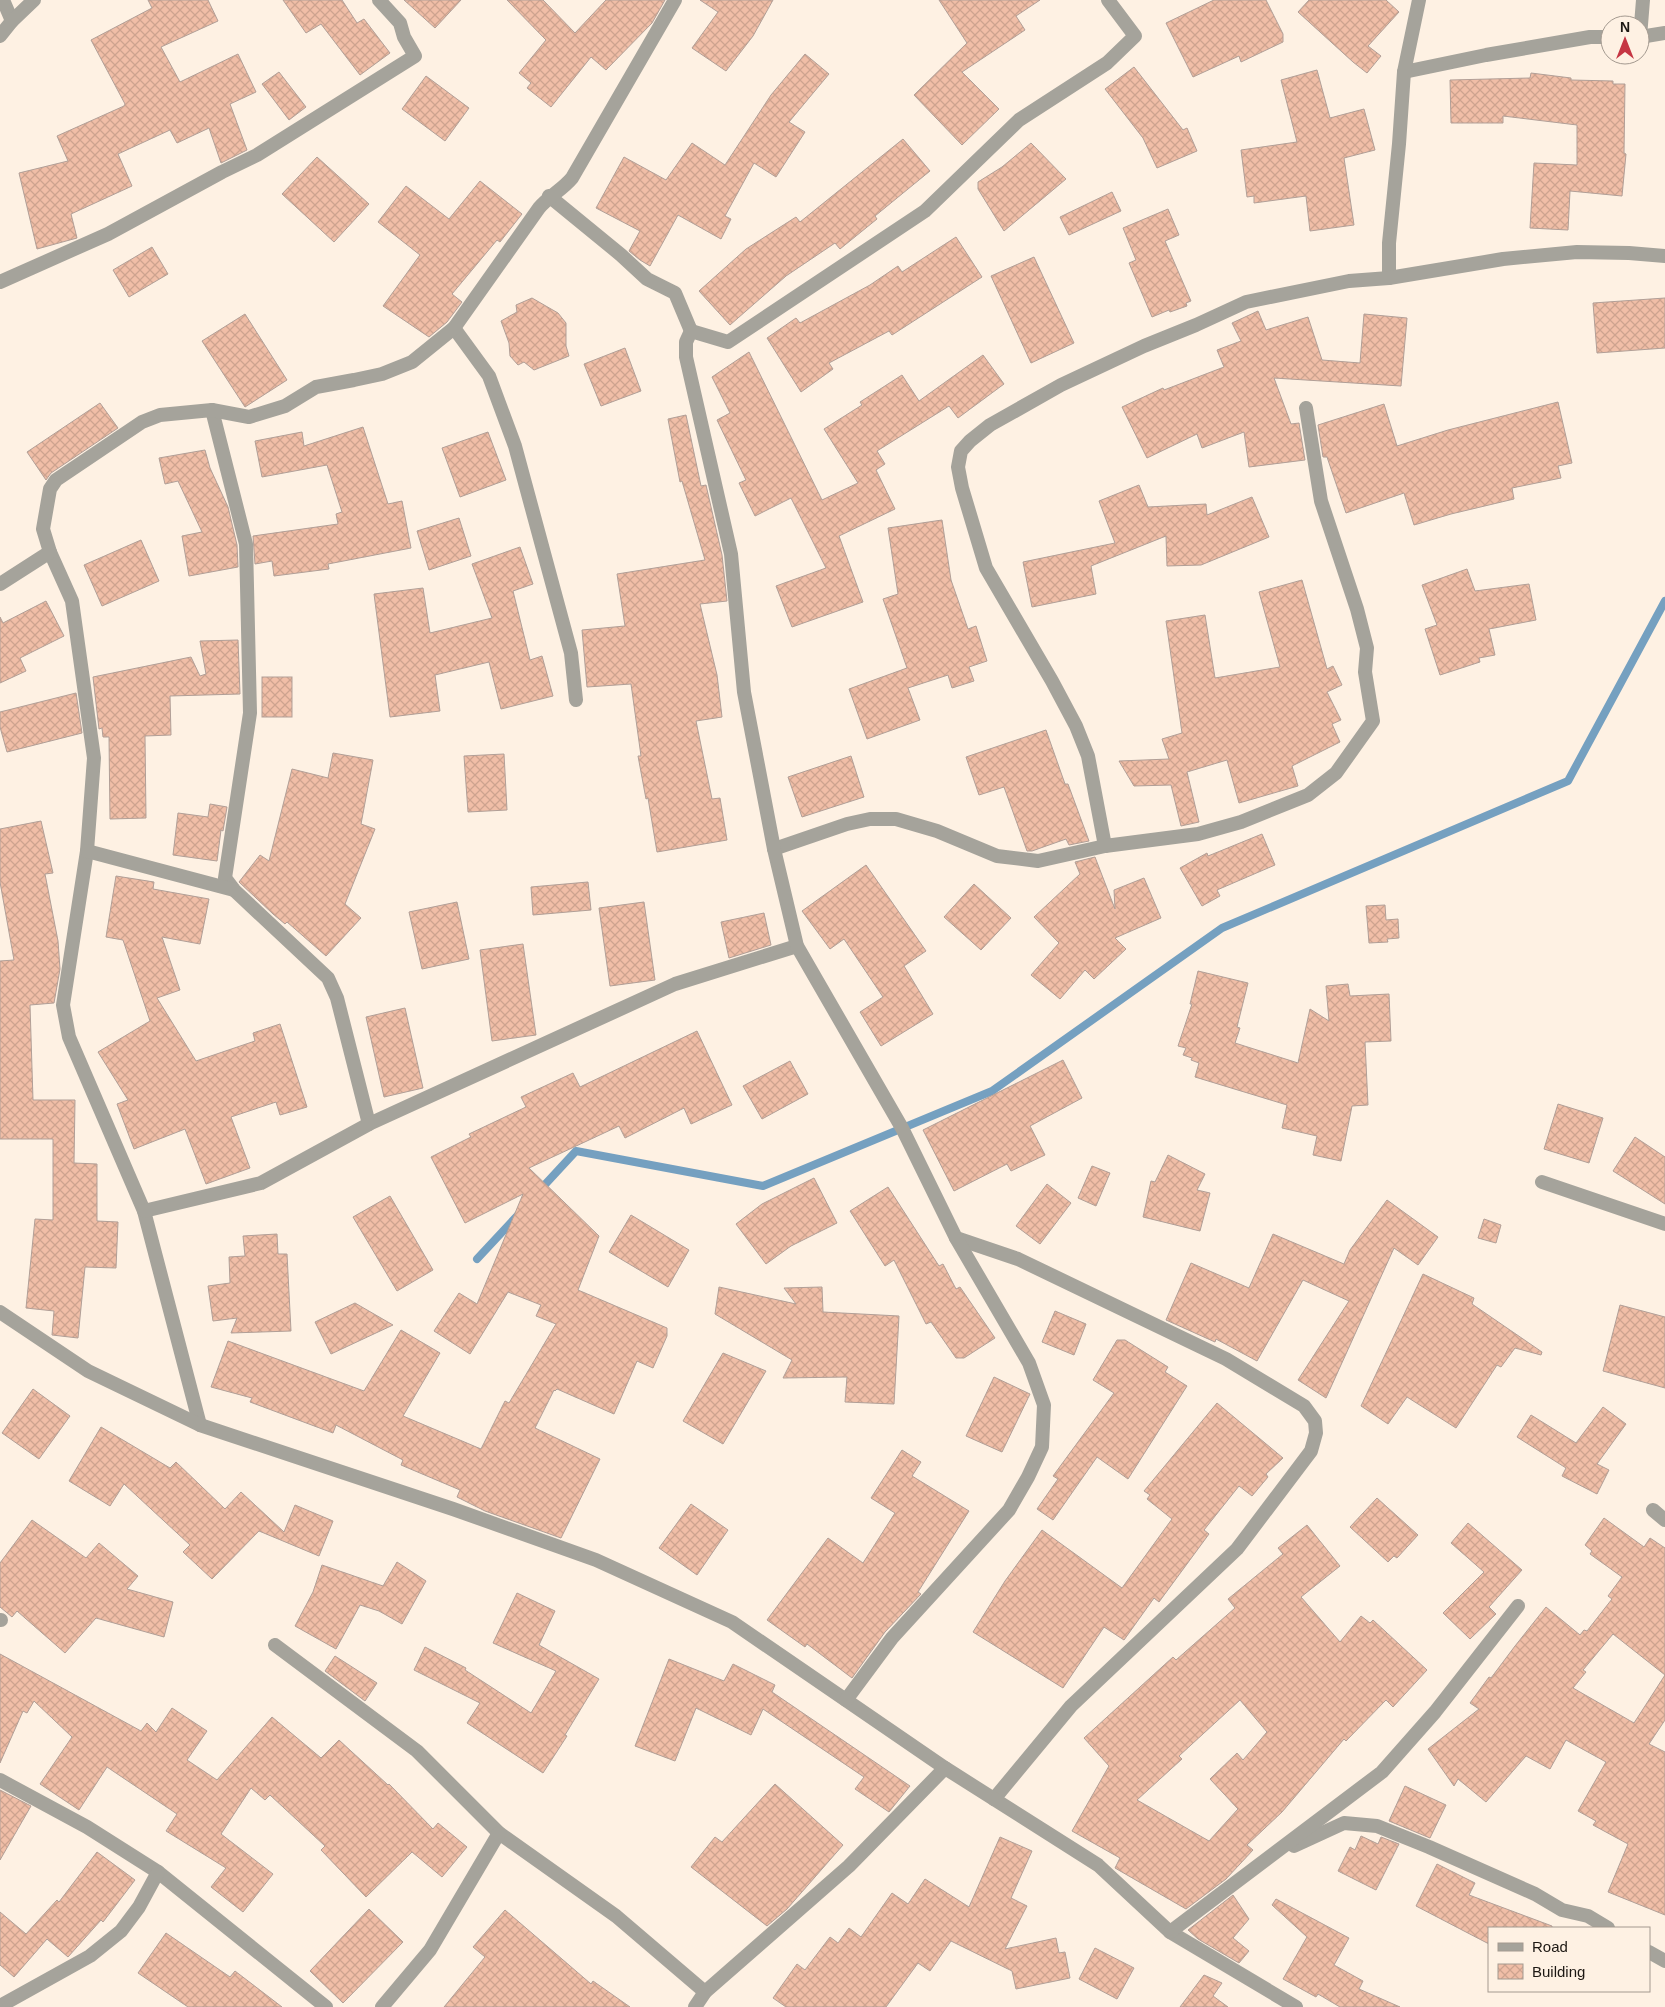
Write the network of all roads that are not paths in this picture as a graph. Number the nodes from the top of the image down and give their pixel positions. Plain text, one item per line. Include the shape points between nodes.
1 (3, 0) edge
2 (34, 0) edge
3 (379, 0) edge
4 (675, 0) edge
5 (1108, 0) edge
6 (1419, 0) edge
7 (1643, 0) edge
8 (1642, 15) edge
9 (12, 21) junction
10 (1665, 33) edge
11 (1650, 35) edge
12 (0, 36) edge
13 (1600, 37) edge
14 (1404, 72) junction
15 (549, 196) junction
16 (1665, 256) edge
17 (1389, 278) junction
18 (0, 282) edge
19 (454, 328) junction
20 (691, 331) junction
21 (1306, 408) dead end
22 (212, 410) junction
23 (50, 552) junction
24 (0, 584) edge
25 (576, 700) dead end
26 (1104, 846) junction
27 (774, 849) junction
28 (88, 851) junction
29 (234, 890) junction
30 (797, 946) junction
31 (369, 1124) junction
32 (1542, 1182) dead end
33 (144, 1211) junction
34 (1665, 1224) edge
35 (956, 1238) junction
36 (0, 1312) edge
37 (200, 1425) junction
38 (1653, 1510) dead end
39 (1665, 1520) edge
40 (1518, 1606) dead end
41 (275, 1645) dead end
42 (846, 1700) junction
43 (945, 1768) junction
44 (0, 1780) edge
45 (994, 1799) junction
46 (499, 1833) junction
47 (1270, 1857) junction
48 (158, 1872) junction
49 (1606, 1927) edge
50 (1170, 1932) junction
51 (1650, 1952) edge
52 (1665, 1960) edge
53 (705, 1992) junction
54 (0, 2006) edge
55 (326, 2007) edge
56 (382, 2007) edge
57 (695, 2007) edge
58 (1296, 2007) edge

1 - 9 street
2 - 9 street
3 - 18 street via 400,23 415,56 258,155 108,234
4 - 15 street via 572,178 563,189
5 - 20 street via 1135,36 1107,62 1019,120 925,211 728,342
6 - 14 street
7 - 8 street
9 - 12 street
10 - 11 street
13 - 14 street
14 - 17 street via 1389,243
15 - 19 street
15 - 20 street via 647,279 675,294
16 - 17 street via 1577,252 1503,259
17 - 26 street via 1349,280 1246,302 1061,385 990,424 961,451 958,467 962,488 986,568 1076,726 1088,756
19 - 22 street via 412,362 382,374 316,386 284,406 249,417
19 - 25 street via 489,376 515,446 571,653
20 - 27 street via 686,342 686,357 732,554 744,692
21 - 26 street via 1321,501 1367,648 1365,672 1373,722 1336,773 1308,795 1241,822 1198,834
22 - 23 street via 160,415 142,422 56,480 50,489 43,529
22 - 29 street via 246,544 250,712 225,878
23 - 24 street
23 - 28 street via 72,601 94,758
26 - 27 street via 1038,861 1014,859 997,856 937,831 896,819 870,819
27 - 30 street
28 - 29 street
28 - 33 street via 63,1005 69,1037
29 - 31 street via 328,978 337,998
30 - 31 street via 674,984
30 - 35 street via 902,1128
31 - 33 street via 261,1183
32 - 34 street
33 - 37 street
35 - 42 street via 1029,1363 1044,1405 1042,1447 1009,1510 892,1638
35 - 45 street via 1018,1259 1226,1359 1304,1406 1315,1421 1316,1432 1311,1451 1236,1549 1071,1706
36 - 37 street via 88,1372
37 - 42 street via 596,1560 732,1622
38 - 39 street
40 - 47 street via 1435,1712 1382,1772
41 - 46 street via 417,1751
42 - 43 street
43 - 45 street
43 - 53 street via 849,1866
44 - 48 street via 87,1826
45 - 50 street via 1098,1865
46 - 53 street via 616,1916
46 - 56 street via 430,1950
47 - 49 street via 1344,1823 1377,1826 1526,1890 1562,1910 1588,1916
47 - 50 street
48 - 54 street via 121,1931 90,1956
48 - 55 street
50 - 58 street
51 - 52 street
53 - 57 street

